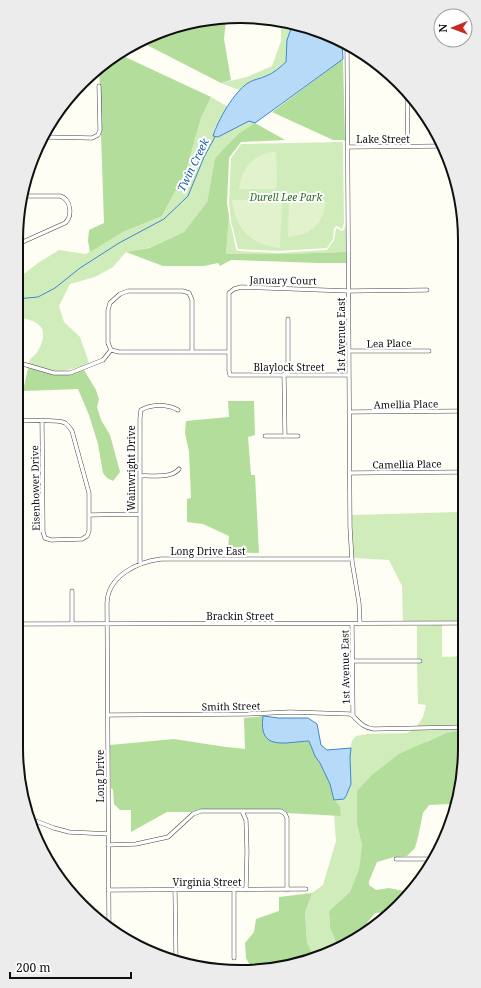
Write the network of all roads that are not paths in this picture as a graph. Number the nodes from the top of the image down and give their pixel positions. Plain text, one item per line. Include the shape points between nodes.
1 (347, 51) edge
2 (98, 86) dead end
3 (407, 101) edge
4 (49, 137) edge
5 (408, 146) junction
6 (437, 146) edge
7 (348, 147) junction
8 (27, 196) edge
9 (23, 242) edge
10 (427, 290) dead end
11 (349, 291) junction
12 (288, 319) dead end
13 (111, 350) junction
14 (429, 350) dead end
15 (192, 352) junction
16 (229, 352) junction
17 (349, 352) junction
18 (23, 364) edge
19 (286, 374) junction
20 (230, 375) joint
21 (349, 375) junction
22 (178, 410) dead end
23 (458, 411) edge
24 (349, 412) junction
25 (42, 421) junction
26 (23, 422) edge
27 (265, 436) dead end
28 (285, 436) junction
29 (298, 436) dead end
30 (179, 469) dead end
31 (458, 472) edge
32 (350, 473) junction
33 (140, 476) junction
34 (139, 514) junction
35 (89, 515) junction
36 (351, 559) junction
37 (140, 564) junction
38 (72, 591) dead end
39 (458, 623) edge
40 (23, 624) edge
41 (72, 624) junction
42 (108, 624) junction
43 (352, 624) junction
44 (360, 624) junction
45 (353, 661) junction
46 (420, 661) dead end
47 (108, 715) junction
48 (353, 716) junction
49 (458, 727) edge
50 (242, 811) junction
51 (37, 821) edge
52 (108, 834) junction
53 (108, 845) junction
54 (396, 859) dead end
55 (427, 859) edge
56 (108, 890) junction
57 (175, 890) junction
58 (234, 890) junction
59 (246, 890) junction
60 (288, 890) junction
61 (306, 890) dead end
62 (109, 921) edge
63 (176, 955) edge
64 (234, 958) dead end

1 - 7 street, 1st Avenue East
2 - 4 street via 98,136
3 - 5 street
5 - 6 street, Lake Street
5 - 7 street, Lake Street
7 - 11 street, 1st Avenue East
8 - 9 street via 65,198 69,204 69,216 65,223
10 - 11 street
11 - 16 street, January Court via 241,287 234,289 229,293
11 - 17 street, 1st Avenue East
12 - 19 street
13 - 15 street
13 - 15 street via 108,343 108,310 110,303 120,294 128,291 182,291 189,293 192,300
13 - 18 street via 103,360 70,373 54,373
14 - 17 street, Lea Place
15 - 16 street
16 - 20 street, January Court
17 - 21 street, 1st Avenue East
19 - 20 street, Blaylock Street
19 - 21 street, Blaylock Street
19 - 28 street
21 - 24 street, 1st Avenue East
22 - 33 street, Wainwright Drive via 168,406 146,407 141,410
23 - 24 street, Amellia Place
24 - 32 street, 1st Avenue East
25 - 26 street, Eisenhower Drive
25 - 35 street, Eisenhower Drive via 59,421 72,431 89,493
25 - 35 street, Eisenhower Drive via 45,538 82,539 87,536 89,530
27 - 28 street
28 - 29 street
30 - 33 street via 169,475
31 - 32 street, Camellia Place
32 - 36 street, 1st Avenue East
33 - 34 street, Wainwright Drive
34 - 35 street
34 - 37 street, Wainwright Drive
36 - 37 street, Long Drive East via 166,559
36 - 44 street, 1st Avenue East
37 - 42 street, Long Drive East via 128,570 111,586 108,598
38 - 41 street
39 - 44 street, Brackin Street
40 - 41 street, Brackin Street
41 - 42 street, Brackin Street
42 - 43 street, Brackin Street
42 - 47 street, Long Drive
43 - 44 street, Brackin Street
43 - 45 street, 1st Avenue East
45 - 46 street
45 - 48 street, 1st Avenue East
47 - 48 street, Smith Street via 299,712
47 - 52 street, Long Drive
48 - 49 street, 1st Avenue East via 363,726 371,729
50 - 53 street via 201,811 193,814 168,838 136,844
50 - 59 street via 246,820
50 - 60 street via 279,811 286,816
51 - 52 street via 69,832
52 - 53 street, Long Drive
53 - 56 street, Long Drive
54 - 55 street
56 - 57 street, Virginia Street
56 - 62 street, Long Drive
57 - 58 street, Virginia Street
57 - 63 street
58 - 59 street, Virginia Street
58 - 64 street
59 - 60 street, Virginia Street
60 - 61 street, Virginia Street

